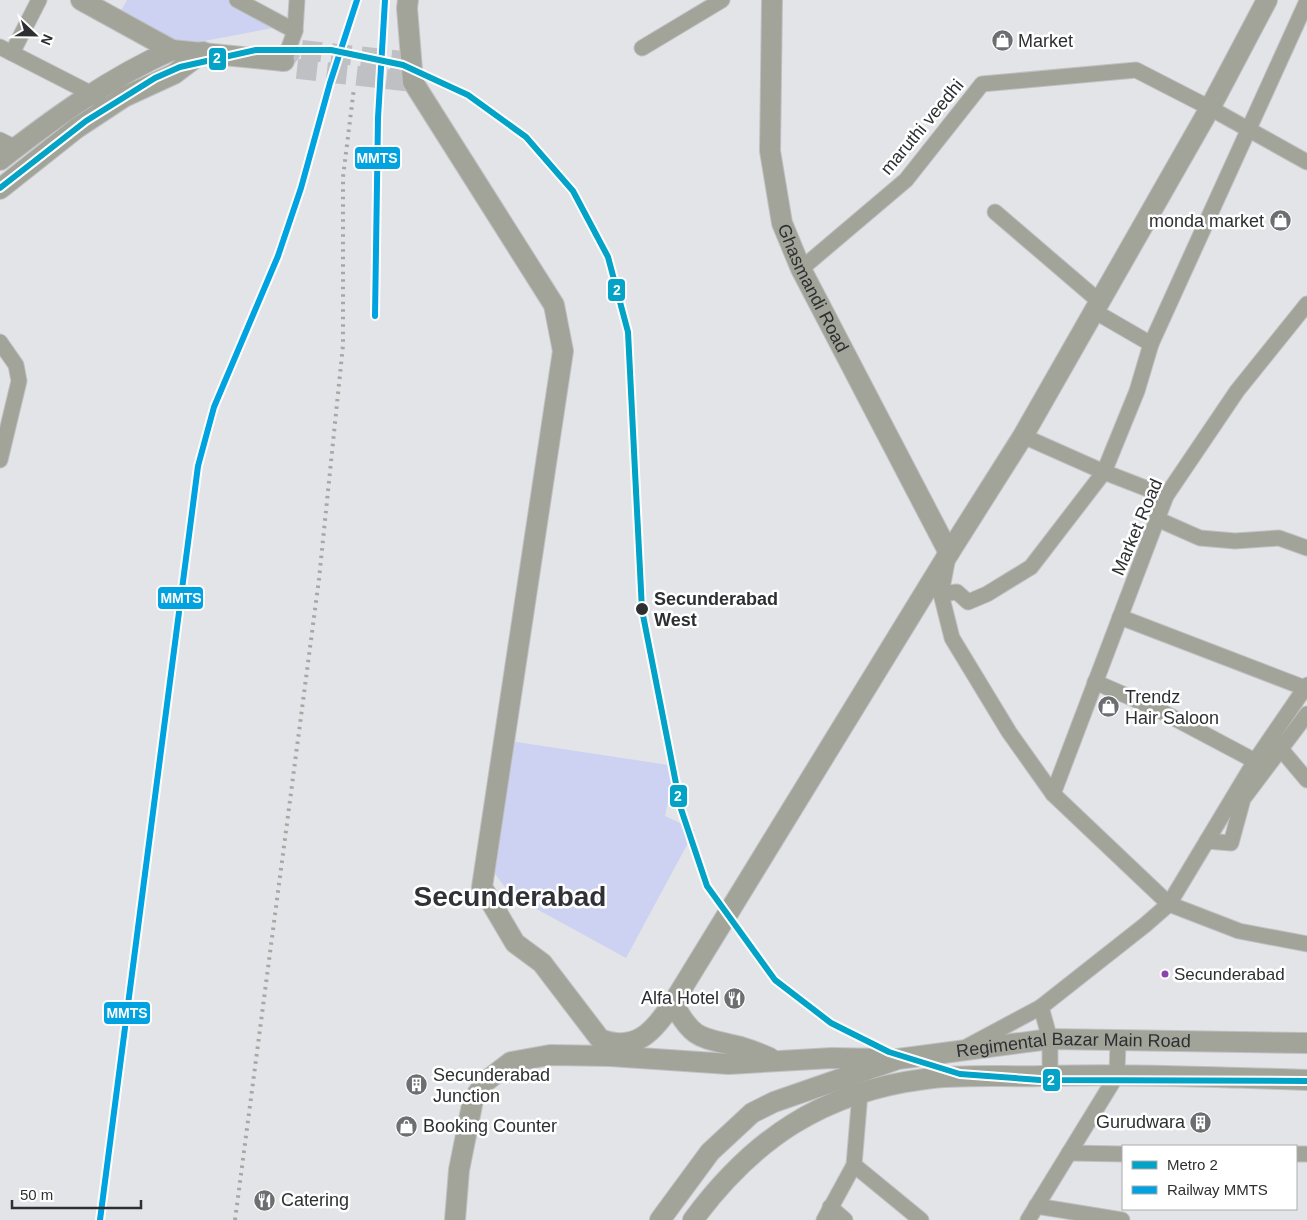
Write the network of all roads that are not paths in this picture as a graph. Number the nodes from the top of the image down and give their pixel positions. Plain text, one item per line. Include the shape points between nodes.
1 (39, 0) edge
2 (81, 0) edge
3 (237, 0) edge
4 (296, 0) edge
5 (408, 0) edge
6 (722, 0) edge
7 (772, 0) edge
8 (1267, 0) edge
9 (1307, 1) edge
10 (108, 6) edge
11 (295, 31) junction
12 (642, 48) dead end
13 (6, 50) edge
14 (172, 50) junction
15 (203, 52) junction
16 (284, 61) joint
17 (90, 93) junction
18 (108, 108) junction
19 (1210, 108) junction
20 (1249, 130) junction
21 (8, 144) edge
22 (0, 160) edge
23 (1307, 162) edge
24 (0, 189) edge
25 (995, 212) dead end
26 (801, 269) junction
27 (1307, 304) edge
28 (1097, 306) junction
29 (0, 342) edge
30 (1151, 344) junction
31 (1023, 436) junction
32 (0, 460) edge
33 (1104, 472) junction
34 (1166, 496) junction
35 (1157, 519) junction
36 (1307, 548) edge
37 (948, 553) junction
38 (941, 594) junction
39 (1120, 617) junction
40 (1095, 682) junction
41 (1306, 686) edge
42 (1307, 714) edge
43 (1280, 748) junction
44 (1255, 761) junction
45 (1307, 780) edge
46 (1053, 794) junction
47 (1207, 841) junction
48 (1168, 904) junction
49 (1307, 944) edge
50 (673, 1003) junction
51 (1041, 1007) junction
52 (1050, 1039) junction
53 (1118, 1040) junction
54 (1307, 1044) edge
55 (960, 1051) junction
56 (898, 1059) junction
57 (779, 1061) junction
58 (1117, 1075) junction
59 (1050, 1076) junction
60 (1307, 1080) edge
61 (860, 1092) junction
62 (1069, 1153) junction
63 (1122, 1154) edge
64 (854, 1165) junction
65 (1036, 1206) junction
66 (827, 1213) edge
67 (455, 1220) edge
68 (660, 1220) edge
69 (693, 1220) edge
70 (846, 1220) edge
71 (921, 1220) edge
72 (1028, 1220) edge
73 (1122, 1220) edge

1 - 13 street
2 - 10 street
3 - 11 street
4 - 11 street
5 - 50 street via 413,82 554,305 563,351 482,887 515,943 542,963 600,1039 613,1044 633,1043 654,1030
6 - 12 street
7 - 26 street, Ghasmandi Road via 770,151 782,223
8 - 19 street
9 - 20 street
10 - 14 street
11 - 16 street
13 - 17 street
14 - 15 street
14 - 17 street via 137,65
15 - 16 street
15 - 18 street via 174,74
17 - 18 street
17 - 21 street
18 - 24 street via 77,128
19 - 20 street, maruthi veedhi
19 - 26 street, maruthi veedhi via 1136,70 982,84 906,180
19 - 28 street
20 - 23 street, maruthi veedhi
20 - 30 street
21 - 22 street
25 - 28 street
26 - 37 street, Ghasmandi Road
27 - 34 street, Market Road via 1237,391
28 - 30 street
28 - 31 street
29 - 32 street via 16,365 19,380
30 - 33 street via 1137,390
31 - 33 street
31 - 37 street
33 - 34 street
33 - 38 street via 1031,567 968,602 957,592
34 - 35 street, Market Road
35 - 36 street via 1200,538 1235,541 1279,538
35 - 39 street, Market Road
37 - 38 street
37 - 50 street
38 - 46 street via 952,638
39 - 40 street, Market Road
39 - 41 street
40 - 44 street via 1157,709
40 - 46 street, Market Road
41 - 44 street
42 - 43 street
43 - 45 street
43 - 47 street via 1243,800 1231,843
44 - 47 street
46 - 48 street
47 - 48 street
48 - 49 street via 1239,931
48 - 51 street
50 - 57 street via 685,1023 703,1039 741,1047
51 - 52 street
51 - 55 street
52 - 53 street, Regimental Bazar Main Road
52 - 55 street, Regimental Bazar Main Road
52 - 59 street
53 - 54 street, Regimental Bazar Main Road
53 - 58 street
55 - 56 street, Regimental Bazar Main Road
56 - 57 street
56 - 68 street, Regimental Bazar Main Road via 798,1093 752,1113 710,1152
57 - 67 street via 712,1064 550,1055 511,1062 485,1082 473,1100 459,1170
58 - 59 street, Regimental Bazar Main Road
58 - 60 street, Regimental Bazar Main Road
58 - 62 street
59 - 61 street, Regimental Bazar Main Road via 925,1079
61 - 64 street
61 - 69 street, Regimental Bazar Main Road via 771,1137 718,1186
62 - 63 street
62 - 65 street
64 - 66 street
64 - 71 street
65 - 72 street
65 - 73 street
66 - 70 street

